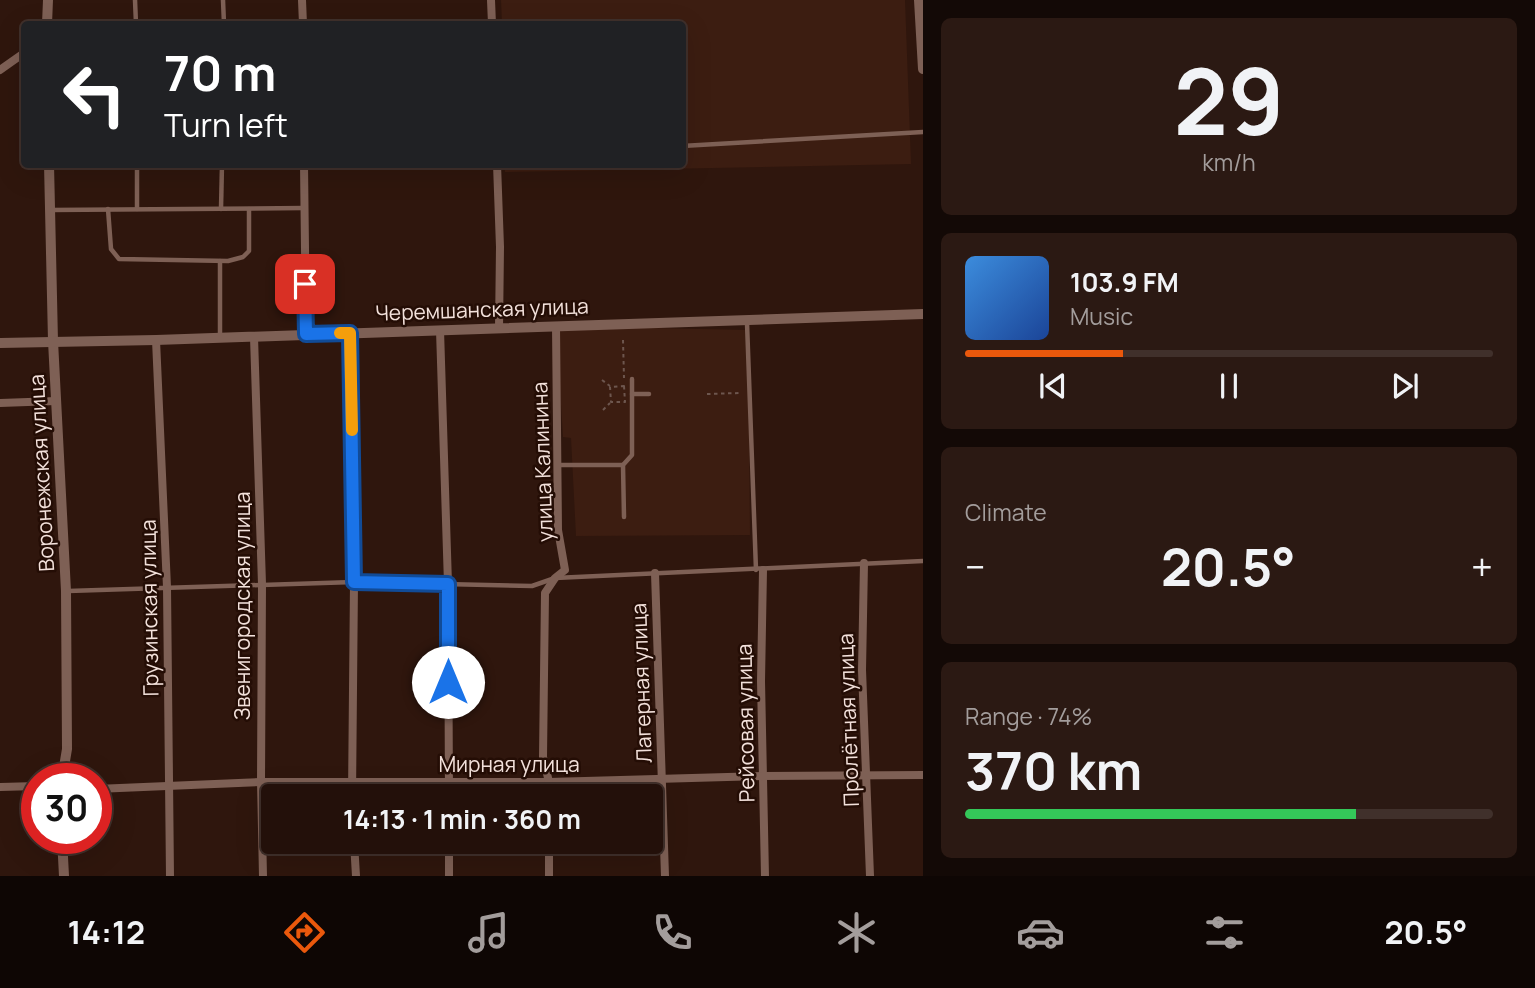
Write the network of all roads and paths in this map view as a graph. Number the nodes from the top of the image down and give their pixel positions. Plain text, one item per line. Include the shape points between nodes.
1 (48, 0) edge
2 (135, 0) edge
3 (223, 0) edge
4 (302, 0) edge
5 (491, 0) edge
6 (919, 0) edge
7 (47, 21) edge
8 (136, 21) edge
9 (223, 21) edge
10 (303, 21) edge
11 (492, 21) edge
12 (21, 55) edge
13 (0, 69) edge
14 (922, 69) edge
15 (922, 132) edge
16 (686, 146) edge
17 (49, 168) edge
18 (137, 168) edge
19 (222, 168) edge
20 (304, 168) edge
21 (497, 168) edge
22 (305, 208) junction
23 (108, 209) junction
24 (137, 209) junction
25 (221, 209) junction
26 (249, 209) junction
27 (50, 210) junction
28 (220, 261) junction
29 (922, 314) edge
30 (747, 319) junction
31 (556, 326) junction
32 (499, 329) junction
33 (440, 330) junction
34 (350, 333) junction
35 (306, 334) junction
36 (220, 336) junction
37 (254, 337) junction
38 (156, 340) junction
39 (623, 340) dead end
40 (53, 341) junction
41 (0, 343) edge
42 (632, 379) dead end
43 (602, 380) dead end
44 (624, 386) junction
45 (610, 387) junction
46 (740, 393) dead end
47 (632, 394) junction
48 (649, 394) dead end
49 (707, 394) dead end
50 (56, 401) junction
51 (611, 402) junction
52 (0, 403) edge
53 (603, 410) dead end
54 (559, 465) junction
55 (623, 465) junction
56 (624, 517) dead end
57 (922, 561) edge
58 (863, 563) junction
59 (759, 570) junction
60 (655, 573) junction
61 (555, 578) junction
62 (354, 582) junction
63 (262, 584) junction
64 (448, 584) junction
65 (167, 587) junction
66 (66, 591) junction
67 (65, 763) edge
68 (868, 775) junction
69 (922, 775) edge
70 (763, 776) junction
71 (662, 780) junction
72 (351, 781) junction
73 (449, 781) junction
74 (261, 782) junction
75 (549, 782) junction
76 (351, 784) edge
77 (21, 786) edge
78 (0, 787) edge
79 (170, 787) junction
80 (112, 789) edge
81 (63, 854) edge
82 (355, 854) edge
83 (449, 854) edge
84 (549, 854) edge
85 (64, 876) edge
86 (170, 876) edge
87 (262, 876) edge
88 (356, 876) edge
89 (449, 876) edge
90 (549, 876) edge
91 (665, 876) edge
92 (765, 876) edge
93 (870, 876) edge

1 - 7 street
2 - 8 lane
3 - 9 lane
4 - 10 street
5 - 11 street
6 - 14 street
12 - 13 street
15 - 16 lane
17 - 27 street, Воронежская улица
18 - 24 lane
19 - 25 lane
20 - 22 street
21 - 32 street
22 - 26 lane
22 - 35 street
23 - 24 lane
23 - 27 lane
23 - 28 lane via 111,249 119,259
24 - 25 lane
25 - 26 lane
26 - 28 lane via 249,251 237,260
27 - 40 street, Воронежская улица
28 - 36 lane
29 - 30 street, Черемшанская улица
30 - 31 street, Черемшанская улица
30 - 59 lane
31 - 32 street, Черемшанская улица
31 - 54 street, улица Калинина
32 - 33 street, Черемшанская улица
33 - 34 street, Черемшанская улица
33 - 64 street
34 - 35 street, Черемшанская улица
34 - 62 street
35 - 37 street, Черемшанская улица
36 - 37 street, Черемшанская улица
36 - 38 street, Черемшанская улица
37 - 63 street, Звенигородская улица
38 - 40 street, Черемшанская улица
38 - 65 street, Грузинская улица
39 - 44 path
40 - 41 street, Черемшанская улица
40 - 50 street, Воронежская улица
42 - 47 lane
43 - 45 path
44 - 45 path
44 - 51 path via 625,402
45 - 51 path
46 - 49 path
47 - 48 lane
47 - 55 lane via 632,455
50 - 52 street
50 - 66 street, Воронежская улица
51 - 53 path
54 - 55 lane
54 - 61 street, улица Калинина via 558,530 565,570
55 - 56 lane
57 - 58 lane
58 - 59 lane
58 - 68 street, Пролётная улица via 862,670
59 - 60 lane
59 - 70 street, Рейсовая улица
60 - 61 lane
60 - 71 street, Лагерная улица
61 - 64 lane via 532,586
61 - 75 street, улица Калинина via 545,593 543,757
62 - 63 lane
62 - 64 lane
62 - 72 street
63 - 65 lane
63 - 74 street, Звенигородская улица
64 - 73 street
65 - 66 lane
65 - 79 street, Грузинская улица
66 - 67 street, Воронежская улица
68 - 69 street, Мирная улица
68 - 70 street, Мирная улица
68 - 93 street, Пролётная улица
70 - 71 street, Мирная улица
70 - 92 street, Рейсовая улица
71 - 75 street, Мирная улица
71 - 91 street, Лагерная улица
72 - 73 street, Мирная улица
72 - 74 street, Мирная улица
72 - 76 street
73 - 75 street, Мирная улица
74 - 79 street, Мирная улица
74 - 87 street, Звенигородская улица
77 - 78 street
79 - 80 street, Мирная улица
79 - 86 street, Грузинская улица
81 - 85 street
82 - 88 street
83 - 89 street
84 - 90 street

